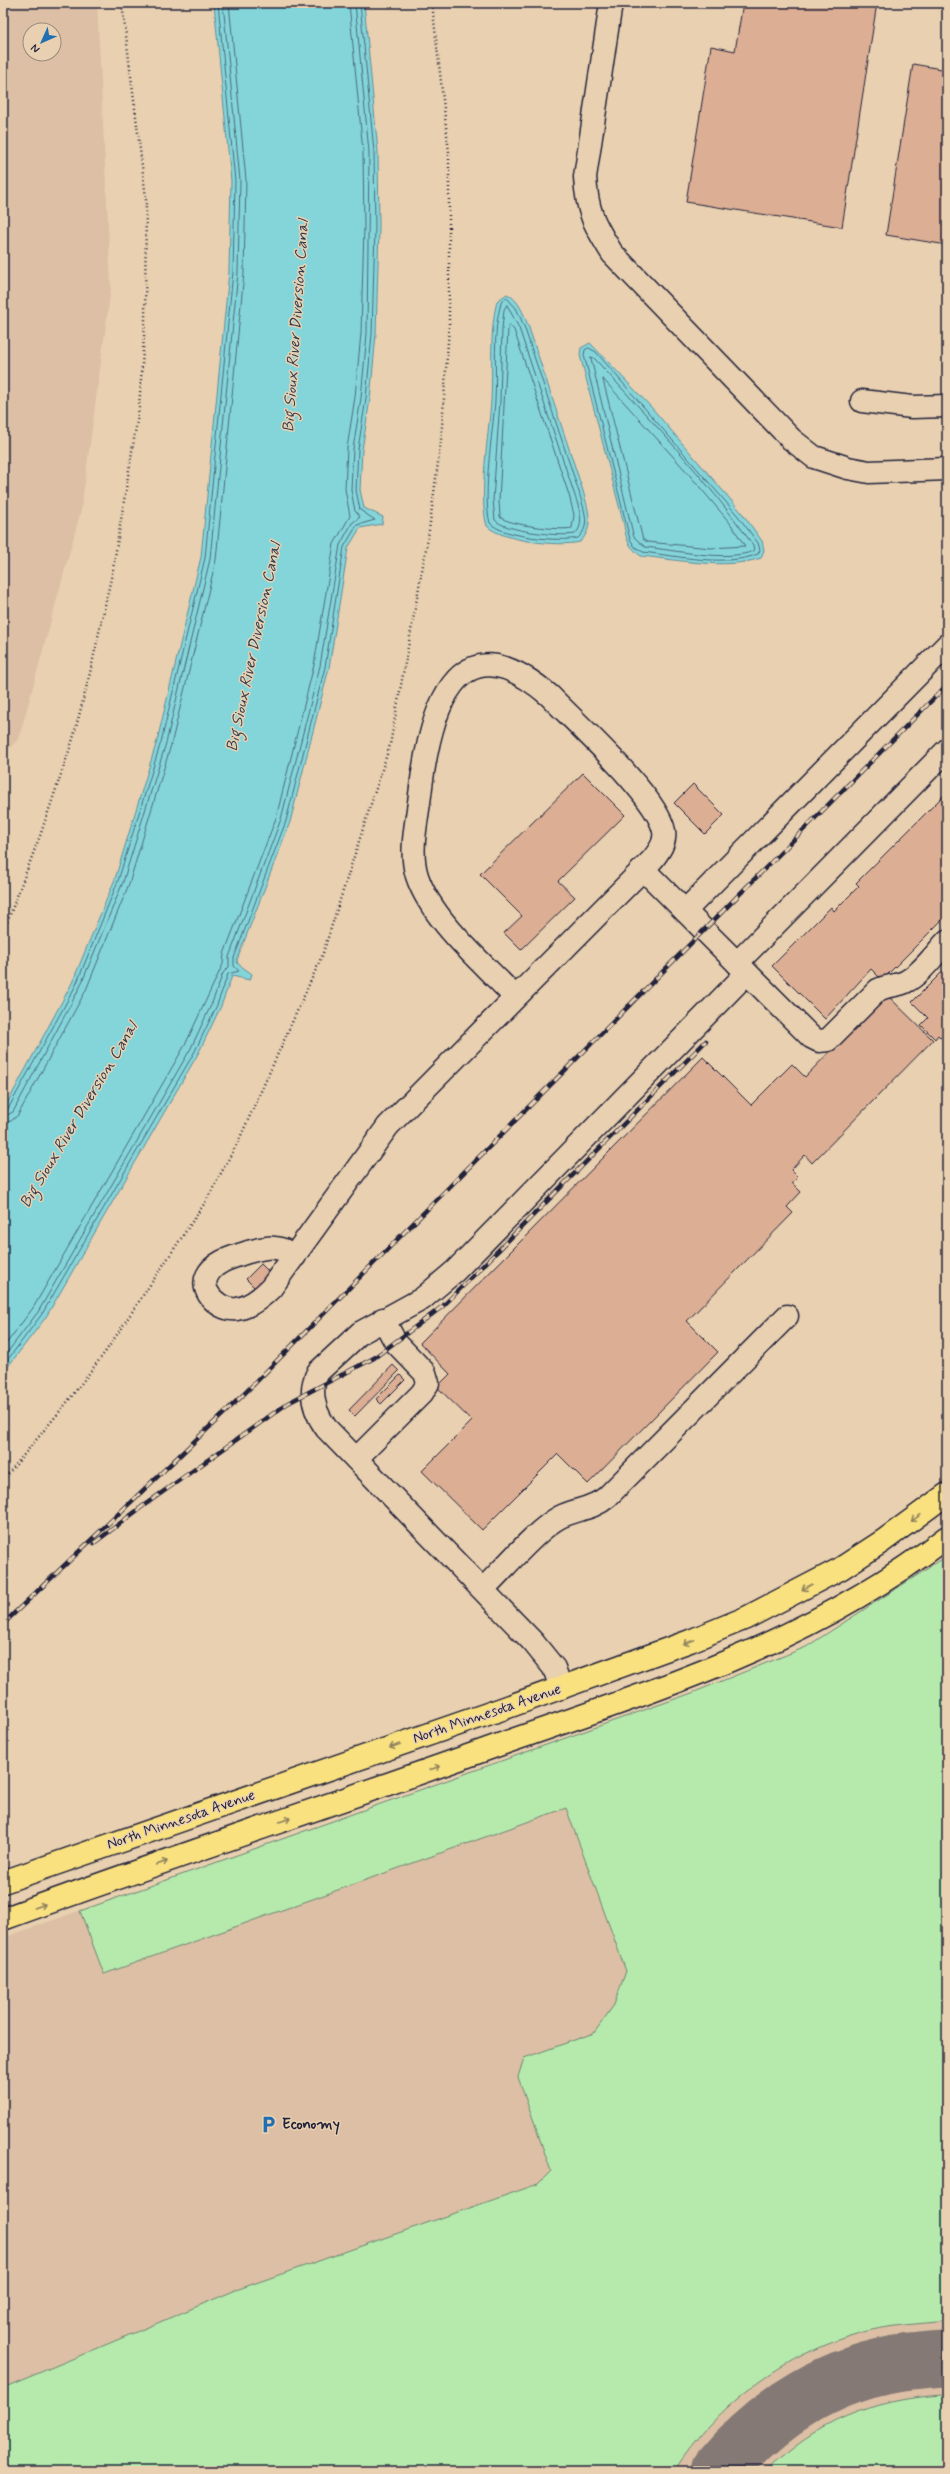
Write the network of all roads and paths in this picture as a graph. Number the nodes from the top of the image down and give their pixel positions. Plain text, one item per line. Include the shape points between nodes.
1 (122, 3) edge
2 (432, 3) edge
3 (611, 3) edge
4 (862, 401) dead end
5 (947, 406) edge
6 (947, 469) edge
7 (947, 645) edge
8 (947, 750) edge
9 (643, 869) junction
10 (685, 911) junction
11 (3, 933) edge
12 (947, 942) edge
13 (742, 968) junction
14 (515, 997) junction
15 (295, 1256) dead end
16 (787, 1316) dead end
17 (383, 1319) junction
18 (356, 1459) junction
19 (3, 1480) edge
20 (947, 1494) edge
21 (947, 1537) edge
22 (483, 1589) junction
23 (561, 1688) junction
24 (3, 1882) edge
25 (3, 1919) edge

1 - 11 path via 146,198 145,322 139,408 113,570 90,673 46,818
2 - 19 path via 449,152 449,328 442,440 428,538 390,744 322,956 214,1188 106,1351
3 - 6 lane via 585,177 586,202 596,227 612,253 791,439 814,457 869,472
4 - 5 lane via 912,407
7 - 10 lane
8 - 13 lane
9 - 10 lane
9 - 14 lane
9 - 14 lane via 664,841 664,831 654,807 640,789 550,696 535,683 496,665 480,665 450,686 439,705 431,728 424,762 414,848 416,874 425,896 439,917
10 - 13 lane
12 - 13 lane via 905,982 878,990 828,1040 819,1041 811,1037
13 - 17 lane via 455,1271 422,1299
14 - 15 lane via 388,1126
16 - 22 lane via 607,1497 588,1509 560,1518 543,1529
17 - 18 lane via 396,1343 425,1373 428,1383 422,1393
17 - 18 lane via 360,1332 318,1372 314,1379 314,1404 318,1417
18 - 22 lane
20 -> 23 main road, North Minnesota Avenue via 883,1541 840,1569 794,1594 690,1641
25 -> 21 main road via 590,1713 750,1654 846,1605
22 - 23 lane via 548,1658
23 -> 24 main road, North Minnesota Avenue

